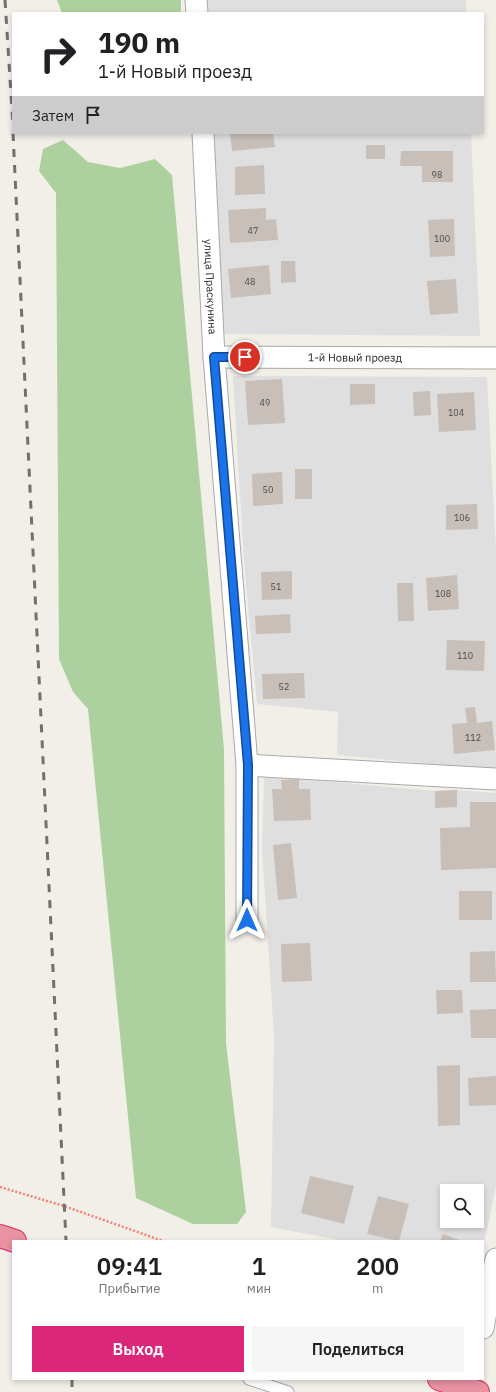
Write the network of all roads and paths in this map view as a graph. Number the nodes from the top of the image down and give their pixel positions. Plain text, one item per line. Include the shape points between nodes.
1 (196, 0) edge
2 (197, 12) edge
3 (203, 134) edge
4 (214, 357) junction
5 (496, 358) edge
6 (248, 765) junction
7 (496, 779) edge
8 (247, 920) dead end
9 (0, 1187) edge
10 (0, 1236) edge
11 (12, 1240) edge
12 (160, 1240) edge
13 (496, 1259) edge
14 (484, 1323) edge
15 (252, 1380) edge
16 (443, 1380) edge
17 (474, 1387) edge
18 (288, 1392) edge

1 - 2 street
3 - 4 street, улица Праскунина
4 - 5 street, 1-й Новый проезд
4 - 6 street, улица Праскунина
6 - 7 street
6 - 8 street, улица Праскунина
9 - 12 path via 64,1206
10 - 11 highway
13 - 14 street
15 - 18 lane
16 - 17 highway

